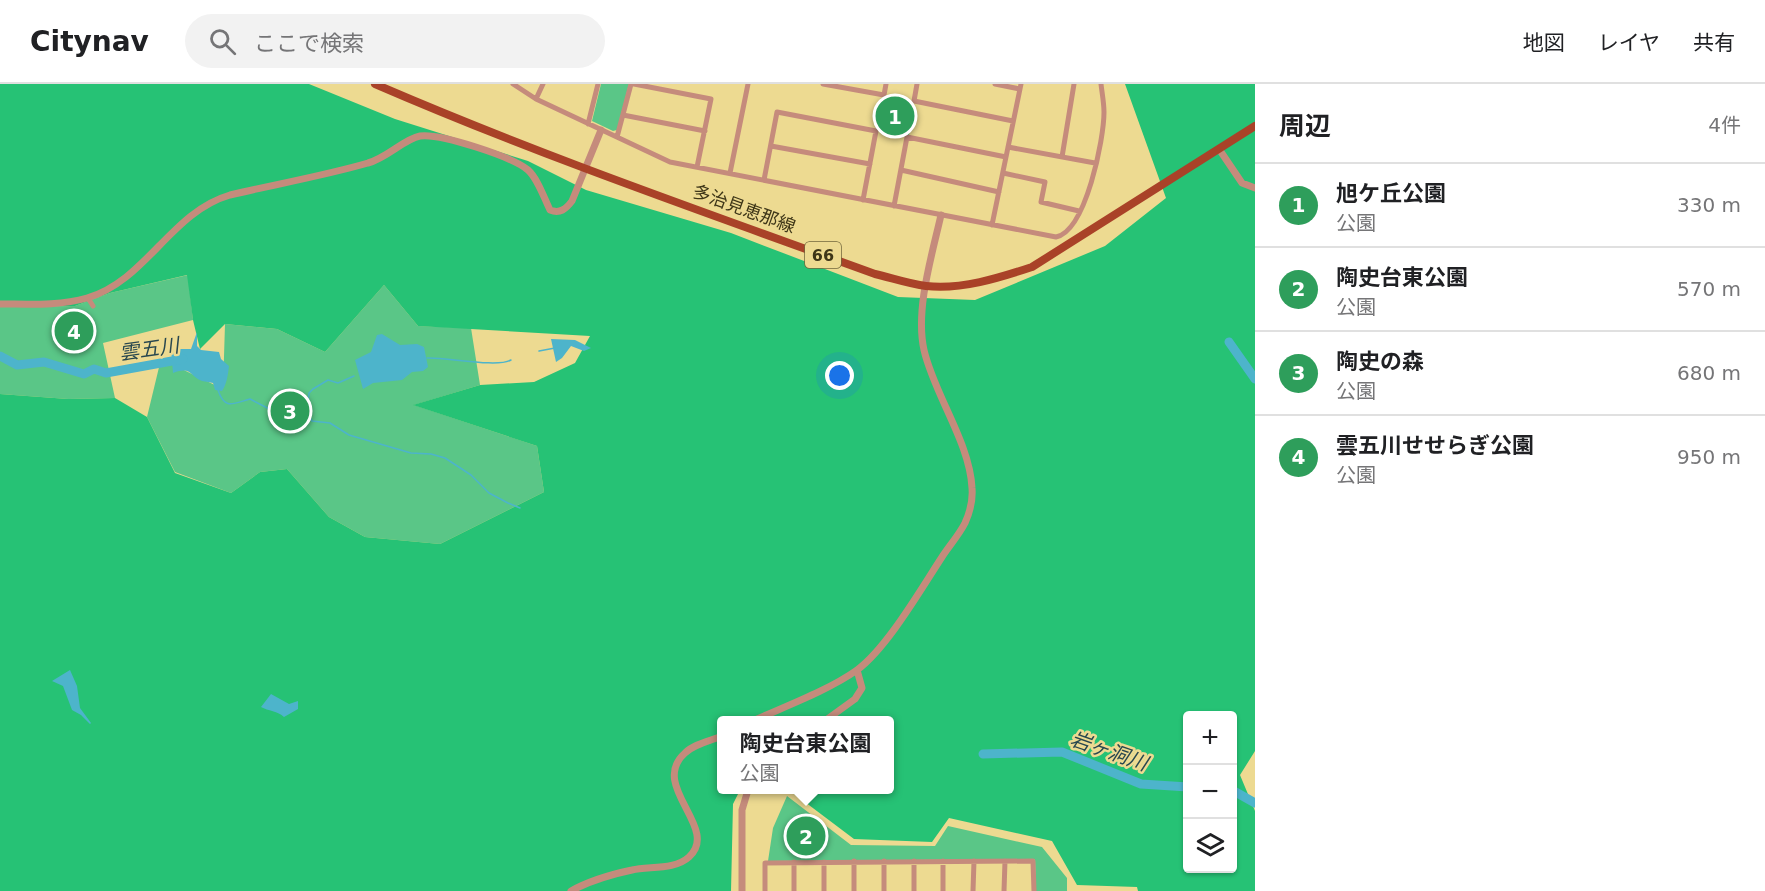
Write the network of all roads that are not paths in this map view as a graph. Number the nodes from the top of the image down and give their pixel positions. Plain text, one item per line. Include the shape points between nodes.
1 (375, 84) edge
2 (513, 84) edge
3 (543, 84) edge
4 (598, 84) edge
5 (633, 84) edge
6 (748, 84) edge
7 (823, 84) edge
8 (886, 84) edge
9 (917, 84) edge
10 (995, 84) edge
11 (1074, 84) edge
12 (1101, 84) edge
13 (1020, 87) edge
14 (536, 99) junction
15 (623, 115) junction
16 (1013, 121) junction
17 (588, 124) junction
18 (1255, 126) edge
19 (601, 130) junction
20 (705, 131) junction
21 (617, 137) junction
22 (771, 146) junction
23 (1008, 147) junction
24 (1219, 150) junction
25 (1006, 157) junction
26 (1062, 157) junction
27 (1095, 163) junction
28 (870, 164) junction
29 (697, 167) junction
30 (586, 169) junction
31 (901, 170) junction
32 (730, 173) junction
33 (1003, 173) junction
34 (764, 180) junction
35 (1255, 188) edge
36 (999, 192) junction
37 (863, 200) junction
38 (894, 206) junction
39 (1079, 211) junction
40 (941, 215) junction
41 (992, 225) junction
42 (926, 286) junction
43 (88, 298) junction
44 (0, 304) edge
45 (93, 306) dead end
46 (857, 670) junction
47 (764, 716) edge
48 (832, 716) edge
49 (717, 738) edge
50 (747, 794) edge
51 (854, 861) junction
52 (884, 861) junction
53 (914, 861) junction
54 (943, 861) junction
55 (974, 861) junction
56 (1005, 861) junction
57 (794, 862) junction
58 (824, 862) junction
59 (571, 891) edge
60 (742, 891) edge
61 (765, 891) edge
62 (794, 891) edge
63 (824, 891) edge
64 (854, 891) edge
65 (884, 891) edge
66 (914, 891) edge
67 (943, 891) edge
68 (974, 891) edge
69 (1005, 891) edge
70 (1034, 891) edge

1 - 30 main road, 多治見恵那線 / 66
2 - 14 street
3 - 14 street
4 - 17 street
5 - 15 street
5 - 20 street via 711,99
6 - 32 street
7 - 8 street via 884,95
9 - 16 street via 914,101
10 - 13 street
11 - 26 street
12 - 27 street via 1104,112
13 - 16 street
14 - 17 street
15 - 20 street
15 - 21 street
16 - 23 street
17 - 19 street
18 - 24 main road, 多治見恵那線 / 66
19 - 21 street
19 - 30 street
20 - 29 street
21 - 29 street via 670,162
22 - 28 street
22 - 28 street via 777,112 876,130
22 - 34 street
23 - 25 street
23 - 26 street
24 - 35 street via 1242,183
24 - 42 main road, 多治見恵那線 / 66 via 1032,267 972,283
25 - 31 street via 907,137
25 - 33 street
26 - 27 street
27 - 39 street
28 - 37 street
29 - 32 street
30 - 42 main road, 多治見恵那線 / 66 via 875,274
30 - 43 street via 568,208 555,212 550,210 530,172 520,164 472,146 421,136 367,163 210,202 177,228 139,267
31 - 36 street
31 - 38 street
32 - 34 street
33 - 36 street
33 - 39 street via 1045,182 1041,202
34 - 37 street
36 - 41 street
37 - 38 street
38 - 40 street
39 - 41 street via 1067,231 1056,237
40 - 41 street
40 - 42 street
42 - 46 street via 924,351 966,458 972,499 961,530 877,650
43 - 44 street
43 - 45 street
46 - 47 street
46 - 48 street via 862,688 855,699
49 - 59 street via 684,753 674,772 675,787 698,837 691,856 672,865 629,870
50 - 60 street via 742,810
51 - 52 street
51 - 58 street
51 - 64 street
52 - 53 street
52 - 65 street
53 - 54 street
53 - 66 street
54 - 55 street
54 - 67 street
55 - 56 street
55 - 68 street
56 - 69 street
56 - 70 street via 1034,861
57 - 58 street
57 - 61 street via 765,863
57 - 62 street
58 - 63 street

